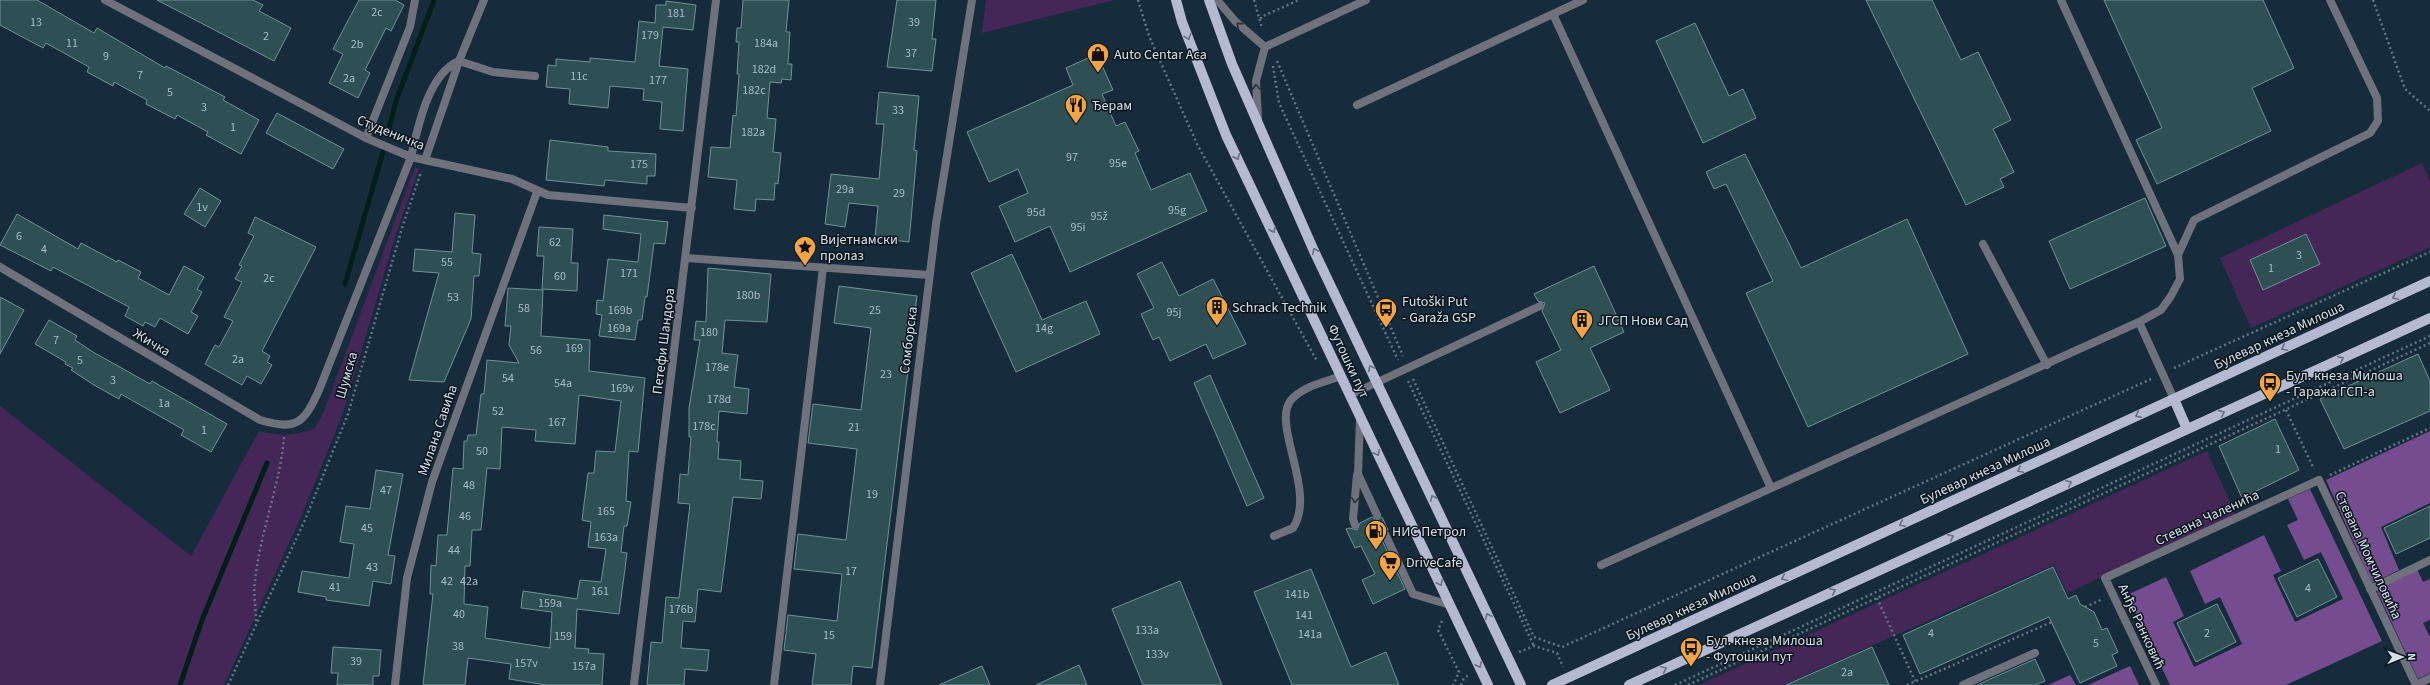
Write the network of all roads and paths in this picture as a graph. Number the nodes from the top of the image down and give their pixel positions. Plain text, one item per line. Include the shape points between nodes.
1 (105, 0) edge
2 (415, 0) edge
3 (484, 0) edge
4 (716, 0) edge
5 (972, 0) edge
6 (1138, 0) edge
7 (1176, 0) edge
8 (1209, 0) edge
9 (1217, 0) edge
10 (1254, 0) edge
11 (1299, 0) edge
12 (1366, 0) edge
13 (1583, 0) edge
14 (2061, 0) edge
15 (2330, 0) edge
16 (2373, 0) edge
17 (1552, 14) junction
18 (1261, 22) junction
19 (1266, 46) junction
20 (459, 61) junction
21 (1277, 61) dead end
22 (535, 76) dead end
23 (1357, 105) dead end
24 (2430, 111) edge
25 (1258, 126) junction
26 (366, 138) junction
27 (411, 157) junction
28 (425, 160) junction
29 (537, 192) junction
30 (692, 208) junction
31 (1983, 244) dead end
32 (2430, 252) edge
33 (2178, 255) junction
34 (686, 258) junction
35 (0, 267) edge
36 (823, 268) junction
37 (929, 275) junction
38 (2430, 281) edge
39 (1540, 306) dead end
40 (2430, 318) edge
41 (2140, 322) junction
42 (2430, 336) edge
43 (2430, 343) edge
44 (2047, 365) junction
45 (1406, 369) junction
46 (2162, 374) junction
47 (1341, 376) junction
48 (1328, 380) junction
49 (1378, 382) junction
50 (1350, 395) junction
51 (2174, 399) junction
52 (2286, 410) junction
53 (1360, 418) junction
54 (285, 424) junction
55 (296, 424) joint
56 (2430, 428) edge
57 (2187, 429) junction
58 (1358, 474) junction
59 (2319, 480) junction
60 (1771, 488) junction
61 (1377, 515) dead end
62 (1355, 525) dead end
63 (1386, 534) dead end
64 (1274, 536) dead end
65 (2430, 560) edge
66 (1601, 565) dead end
67 (2105, 578) joint
68 (2370, 589) junction
69 (2113, 595) junction
70 (1877, 598) junction
71 (1450, 605) junction
72 (2085, 607) dead end
73 (256, 622) junction
74 (2052, 622) dead end
75 (1557, 653) dead end
76 (2035, 654) dead end
77 (1464, 678) dead end
78 (2430, 678) edge
79 (1915, 682) junction
80 (228, 685) edge
81 (395, 685) edge
82 (634, 685) edge
83 (774, 685) edge
84 (880, 685) edge
85 (1453, 685) edge
86 (1462, 685) edge
87 (1488, 685) edge
88 (1521, 685) edge
89 (1552, 685) edge
90 (1628, 685) edge
91 (1675, 685) edge
92 (1688, 685) edge
93 (1907, 685) edge
94 (1963, 685) edge
95 (2156, 685) edge
96 (2416, 685) edge

1 - 26 street, Студеничка
2 - 26 street via 410,27
3 - 20 street
4 - 30 street, Петефи Шандора
5 - 37 street, Сомборска
6 - 48 path via 1149,36 1197,144
7 -> 47 main road, Футошки пут via 1182,22 1226,135
8 - 25 main road, Футошки пут
19 -> 9 street via 1235,21
10 - 18 path
11 - 18 path via 1261,17
12 - 19 street
13 - 17 street
14 - 33 street
15 - 33 street via 2377,98 2378,120 2370,133 2194,220
16 - 24 path via 2405,89
17 - 23 street
17 - 60 street
18 - 19 path
25 -> 19 street via 1256,81
19 - 45 path via 1276,75 1280,103
20 - 22 street via 493,72
20 - 27 street, Шумска via 449,65 434,86 420,116
20 - 28 street
21 - 45 path
49 -> 25 main road, Футошки пут
26 - 27 street, Студеничка
27 - 28 street, Студеничка
27 - 55 street, Шумска via 319,390 308,414
28 - 29 street, Студеничка via 512,179
28 - 73 path, Шумска via 402,228 348,414 304,520
29 - 30 street, Студеничка via 563,197
29 - 81 street, Милана Савића via 430,489 408,578
30 - 34 street, Петефи Шандора
31 - 44 street
32 - 46 path
33 - 41 street via 2180,278 2171,296 2161,310
34 - 36 street
34 - 82 street, Петефи Шандора
35 - 54 street, Жичка via 260,420 276,425
36 - 37 street
36 - 83 street
37 - 84 street, Сомборска
38 -> 51 main road, Булевар кнеза Милоша
39 - 45 street
57 -> 40 main road
41 - 44 street
41 - 46 street
42 - 91 path
43 - 52 path
44 - 60 street
45 - 46 path via 1534,637 1562,647
45 - 49 street
45 - 75 path via 1534,646
46 - 51 street
47 - 48 street
47 - 50 main road, Футошки пут
48 - 64 street via 1302,390 1286,407 1301,509 1293,528
49 - 50 street
88 -> 49 main road, Футошки пут
50 - 53 main road, Футошки пут
51 - 57 main road
51 -> 89 main road, Булевар кнеза Милоша
52 - 59 path
52 - 70 path
53 - 58 street
53 -> 71 main road, Футошки пут
54 - 55 street, Жичка
54 - 73 path via 282,460 254,582
56 - 59 path
90 -> 57 main road
58 - 61 street
58 -> 62 street via 1353,519
59 - 67 street, Стевана Чаленића
59 - 68 street, Стевана Момчиловића
60 - 66 street
63 - 71 street via 1393,555 1413,594
65 - 68 street
67 - 69 street, Анђе Ранковић
68 - 96 street, Стевана Момчиловића
69 - 72 path
69 - 95 street, Анђе Ранковић
70 - 79 path
70 - 92 path
71 - 85 path via 1438,630 1459,672
71 -> 87 main road, Футошки пут
73 - 80 path, Шумска
74 - 79 path
76 - 94 street
77 - 86 path
78 - 96 street
79 - 93 path

